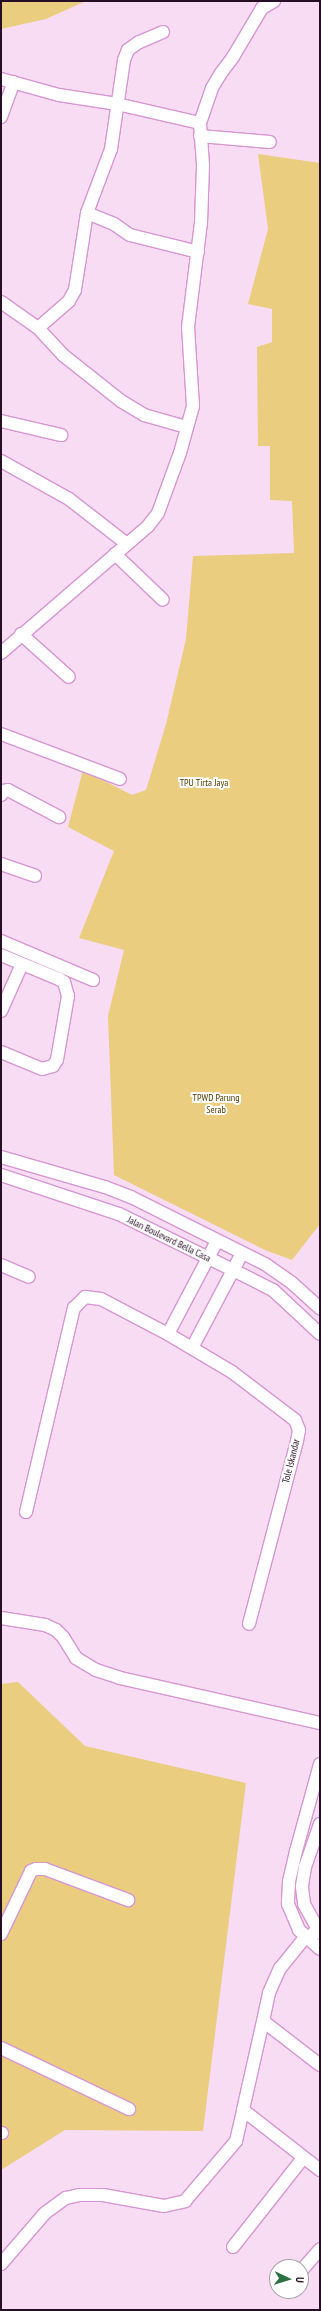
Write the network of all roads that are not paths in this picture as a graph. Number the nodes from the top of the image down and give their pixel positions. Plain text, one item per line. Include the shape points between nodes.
1 (274, 1) edge
2 (163, 32) dead end
3 (1, 79) edge
4 (14, 82) junction
5 (117, 104) junction
6 (1, 116) edge
7 (200, 123) junction
8 (200, 136) junction
9 (270, 142) dead end
10 (87, 213) junction
11 (198, 252) junction
12 (1, 302) edge
13 (38, 328) junction
14 (1, 420) edge
15 (186, 427) junction
16 (61, 435) dead end
17 (1, 461) edge
18 (127, 544) junction
19 (116, 554) junction
20 (163, 600) dead end
21 (21, 634) junction
22 (1, 652) edge
23 (69, 677) dead end
24 (1, 734) edge
25 (120, 778) dead end
26 (1, 795) edge
27 (59, 817) dead end
28 (1, 864) edge
29 (35, 876) dead end
30 (1, 941) edge
31 (1, 955) edge
32 (22, 964) junction
33 (93, 980) dead end
34 (1, 1011) edge
35 (1, 1052) edge
36 (2, 1162) edge
37 (1, 1175) edge
38 (217, 1241) junction
39 (242, 1253) junction
40 (208, 1258) junction
41 (1, 1265) edge
42 (233, 1270) junction
43 (29, 1276) dead end
44 (320, 1308) edge
45 (168, 1334) junction
46 (320, 1334) edge
47 (192, 1348) junction
48 (26, 1512) dead end
49 (1, 1618) edge
50 (249, 1624) dead end
51 (320, 1723) edge
52 (320, 1764) edge
53 (320, 1824) edge
54 (128, 1900) dead end
55 (318, 1932) edge
56 (1, 1934) edge
57 (306, 1938) junction
58 (320, 1949) edge
59 (263, 2022) junction
60 (1, 2048) edge
61 (320, 2065) edge
62 (129, 2109) dead end
63 (243, 2110) junction
64 (302, 2158) junction
65 (320, 2170) edge
66 (232, 2247) dead end
67 (320, 2249) edge
68 (309, 2261) edge
69 (1, 2264) edge

1 - 7 street via 262,8 221,73 212,88
2 - 5 street via 139,42 128,50 121,72
3 - 4 street
4 - 5 street via 59,95
4 - 6 street
5 - 7 street
5 - 10 street via 108,160
7 - 8 street
8 - 9 street
8 - 11 street via 203,166
10 - 11 street via 114,224 130,235
10 - 13 street via 73,297
11 - 15 street via 188,327 193,394
12 - 13 street
13 - 15 street via 63,354 121,401 144,415
14 - 16 street
15 - 18 street via 158,513
17 - 18 street via 69,499
18 - 19 street
19 - 20 street
19 - 21 street
21 - 22 street
21 - 23 street
24 - 25 street
26 - 27 street via 3,791 8,790
28 - 29 street
30 - 33 street
31 - 32 street
32 - 34 street
32 - 35 street via 59,979 67,988 67,1007 57,1060 53,1066 42,1069
36 - 38 street, Jalan Boulevard Bella Casa via 118,1192
37 - 40 street, Jalan Boulevard Bella Casa via 119,1214
38 - 39 street, Jalan Boulevard Bella Casa
38 - 40 street
39 - 42 street
39 - 44 street, Jalan Boulevard Bella Casa via 265,1264 292,1283
40 - 42 street, Jalan Boulevard Bella Casa
40 - 45 street
41 - 43 street
42 - 46 street, Jalan Boulevard Bella Casa via 273,1290
42 - 47 street
45 - 47 street, Tole Iskandar
45 - 48 street via 101,1299 85,1297 79,1301 74,1308
47 - 50 street, Tole Iskandar via 232,1372 295,1420 299,1430
49 - 51 street via 45,1625 56,1630 76,1658 96,1670 120,1678
52 - 57 street via 296,1851 288,1896 289,1911
53 - 55 street via 305,1867 302,1887 304,1904
54 - 56 street via 46,1869 36,1869 31,1871
55 - 57 street
57 - 58 street
57 - 59 street via 280,1968 269,1993
59 - 61 street
59 - 63 street
60 - 62 street
63 - 64 street
63 - 69 street via 236,2141 185,2201 164,2206 103,2195 66,2198 45,2213
64 - 65 street
64 - 66 street
67 - 68 street

